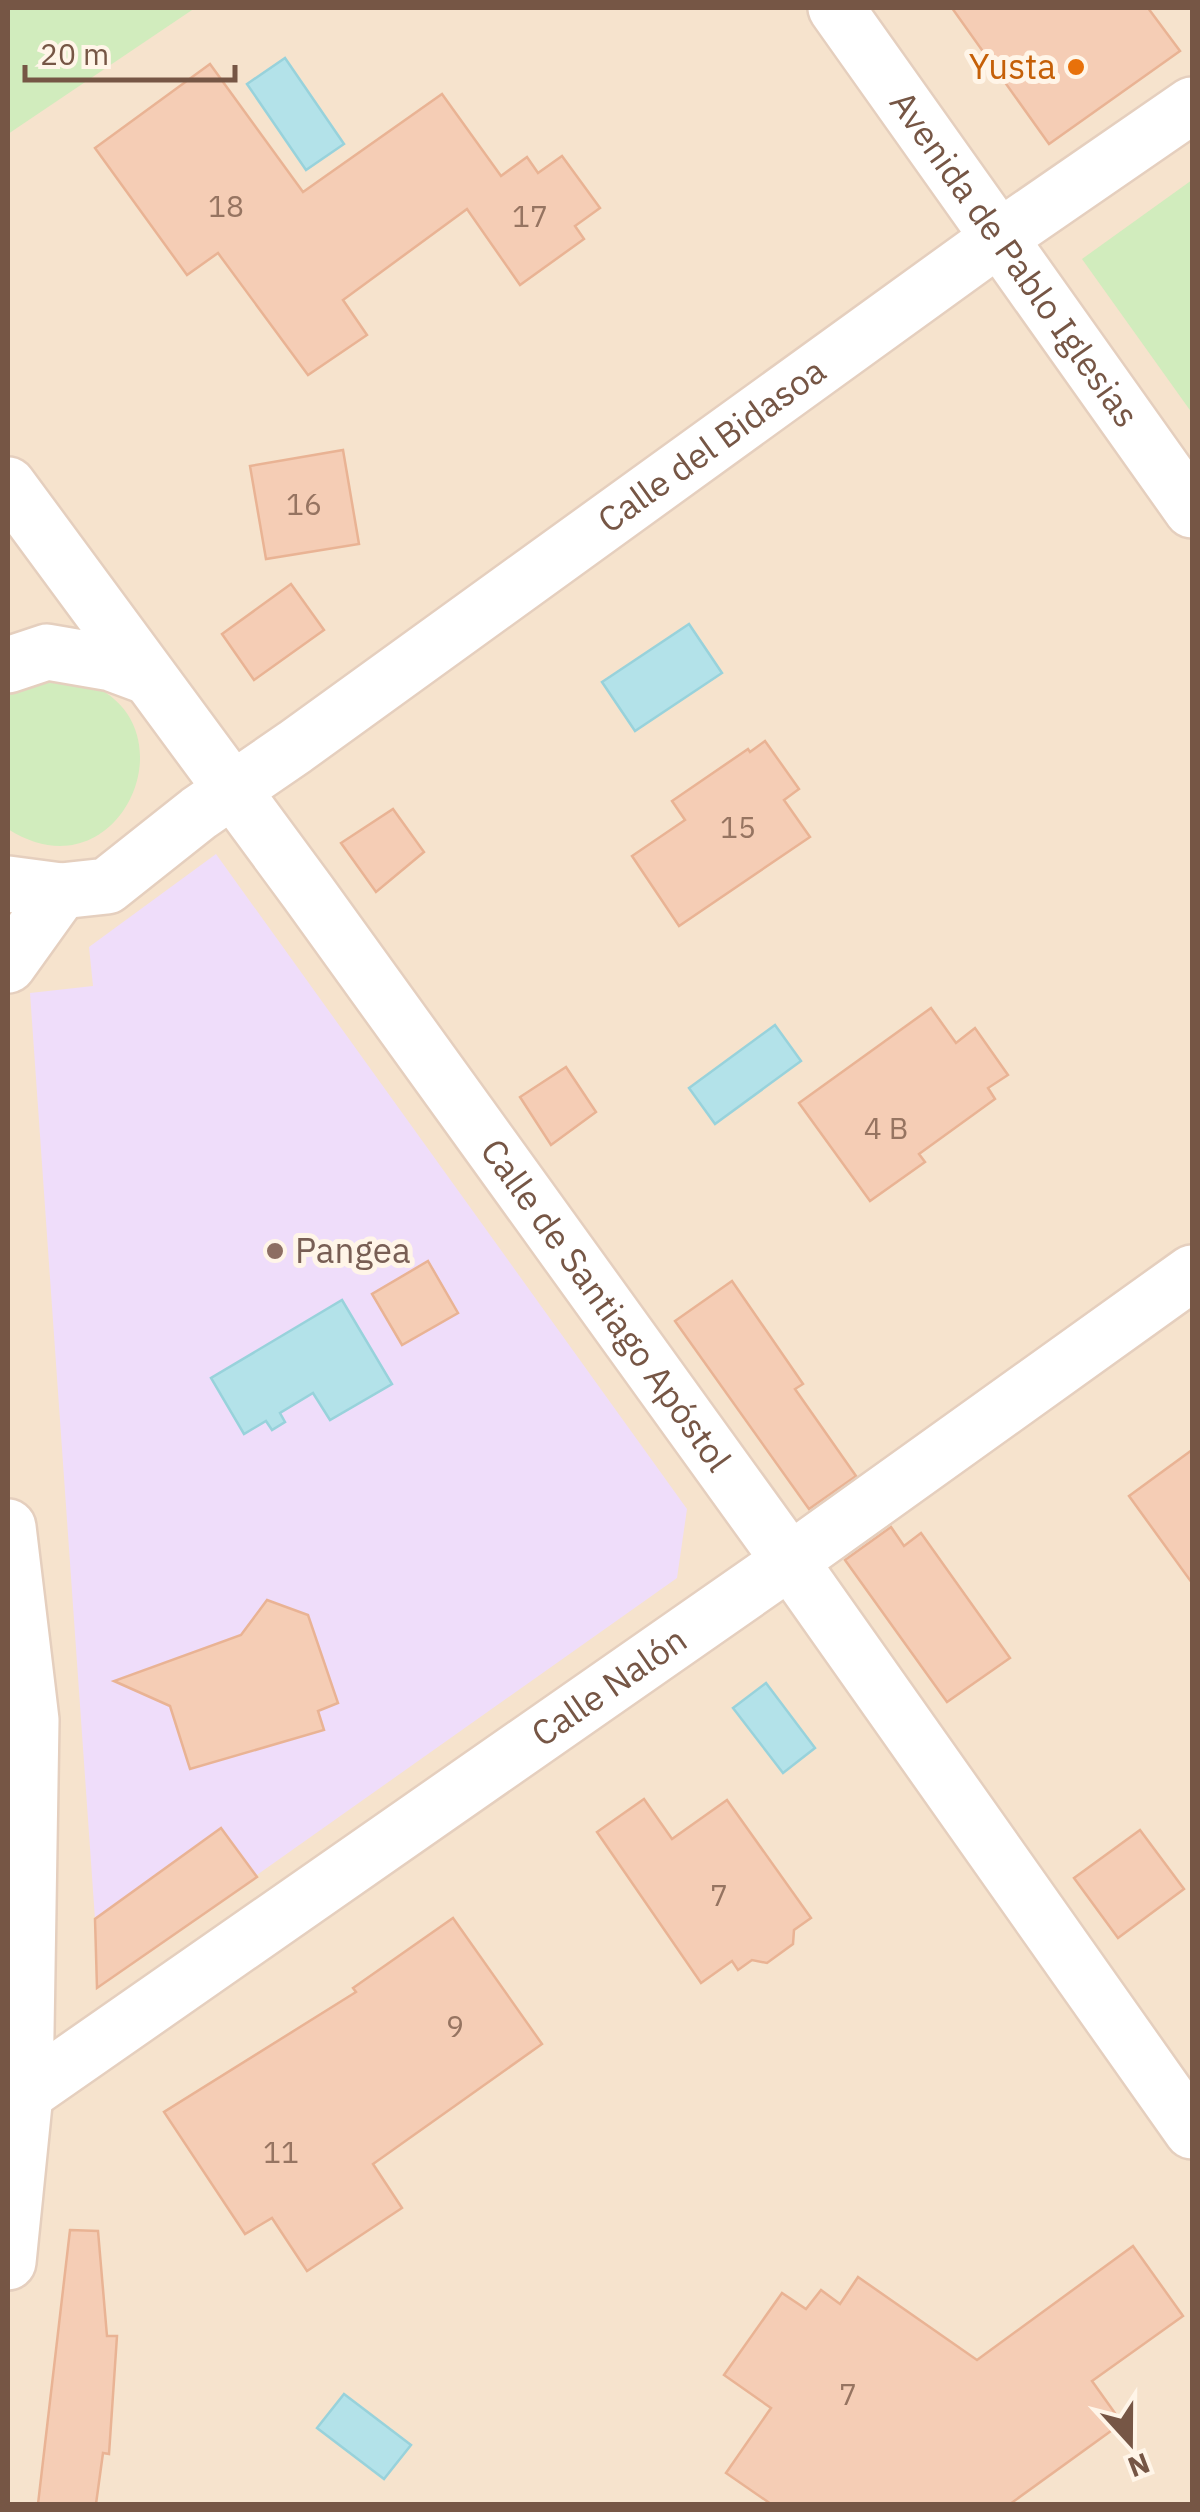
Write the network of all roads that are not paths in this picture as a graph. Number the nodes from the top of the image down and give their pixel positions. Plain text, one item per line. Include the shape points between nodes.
1 (836, 8) edge
2 (1192, 106) edge
3 (999, 238) junction
4 (8, 486) edge
5 (1192, 510) edge
6 (8, 664) edge
7 (146, 676) junction
8 (234, 790) junction
9 (8, 884) edge
10 (61, 891) junction
11 (8, 966) edge
12 (1192, 1273) edge
13 (8, 1527) edge
14 (790, 1561) junction
15 (19, 1719) edge
16 (25, 2094) junction
17 (1192, 2131) edge
18 (8, 2262) edge

1 - 3 street, Avenida de Pablo Iglesias
2 - 3 street, Calle del Bidasoa
3 - 5 street, Avenida de Pablo Iglesias
3 - 8 street, Calle del Bidasoa
4 - 7 street, Calle de Santiago Apóstol
6 - 7 street via 47,652
7 - 8 street, Calle de Santiago Apóstol
8 - 10 street, Calle del Bidasoa via 107,886
8 - 14 street, Calle de Santiago Apóstol
9 - 10 street, Calle del Bidasoa
10 - 11 street
12 - 14 street, Calle Nalón
13 - 15 street
14 - 16 street, Calle Nalón
14 - 17 street, Calle de Santiago Apóstol
15 - 16 street
16 - 18 street

